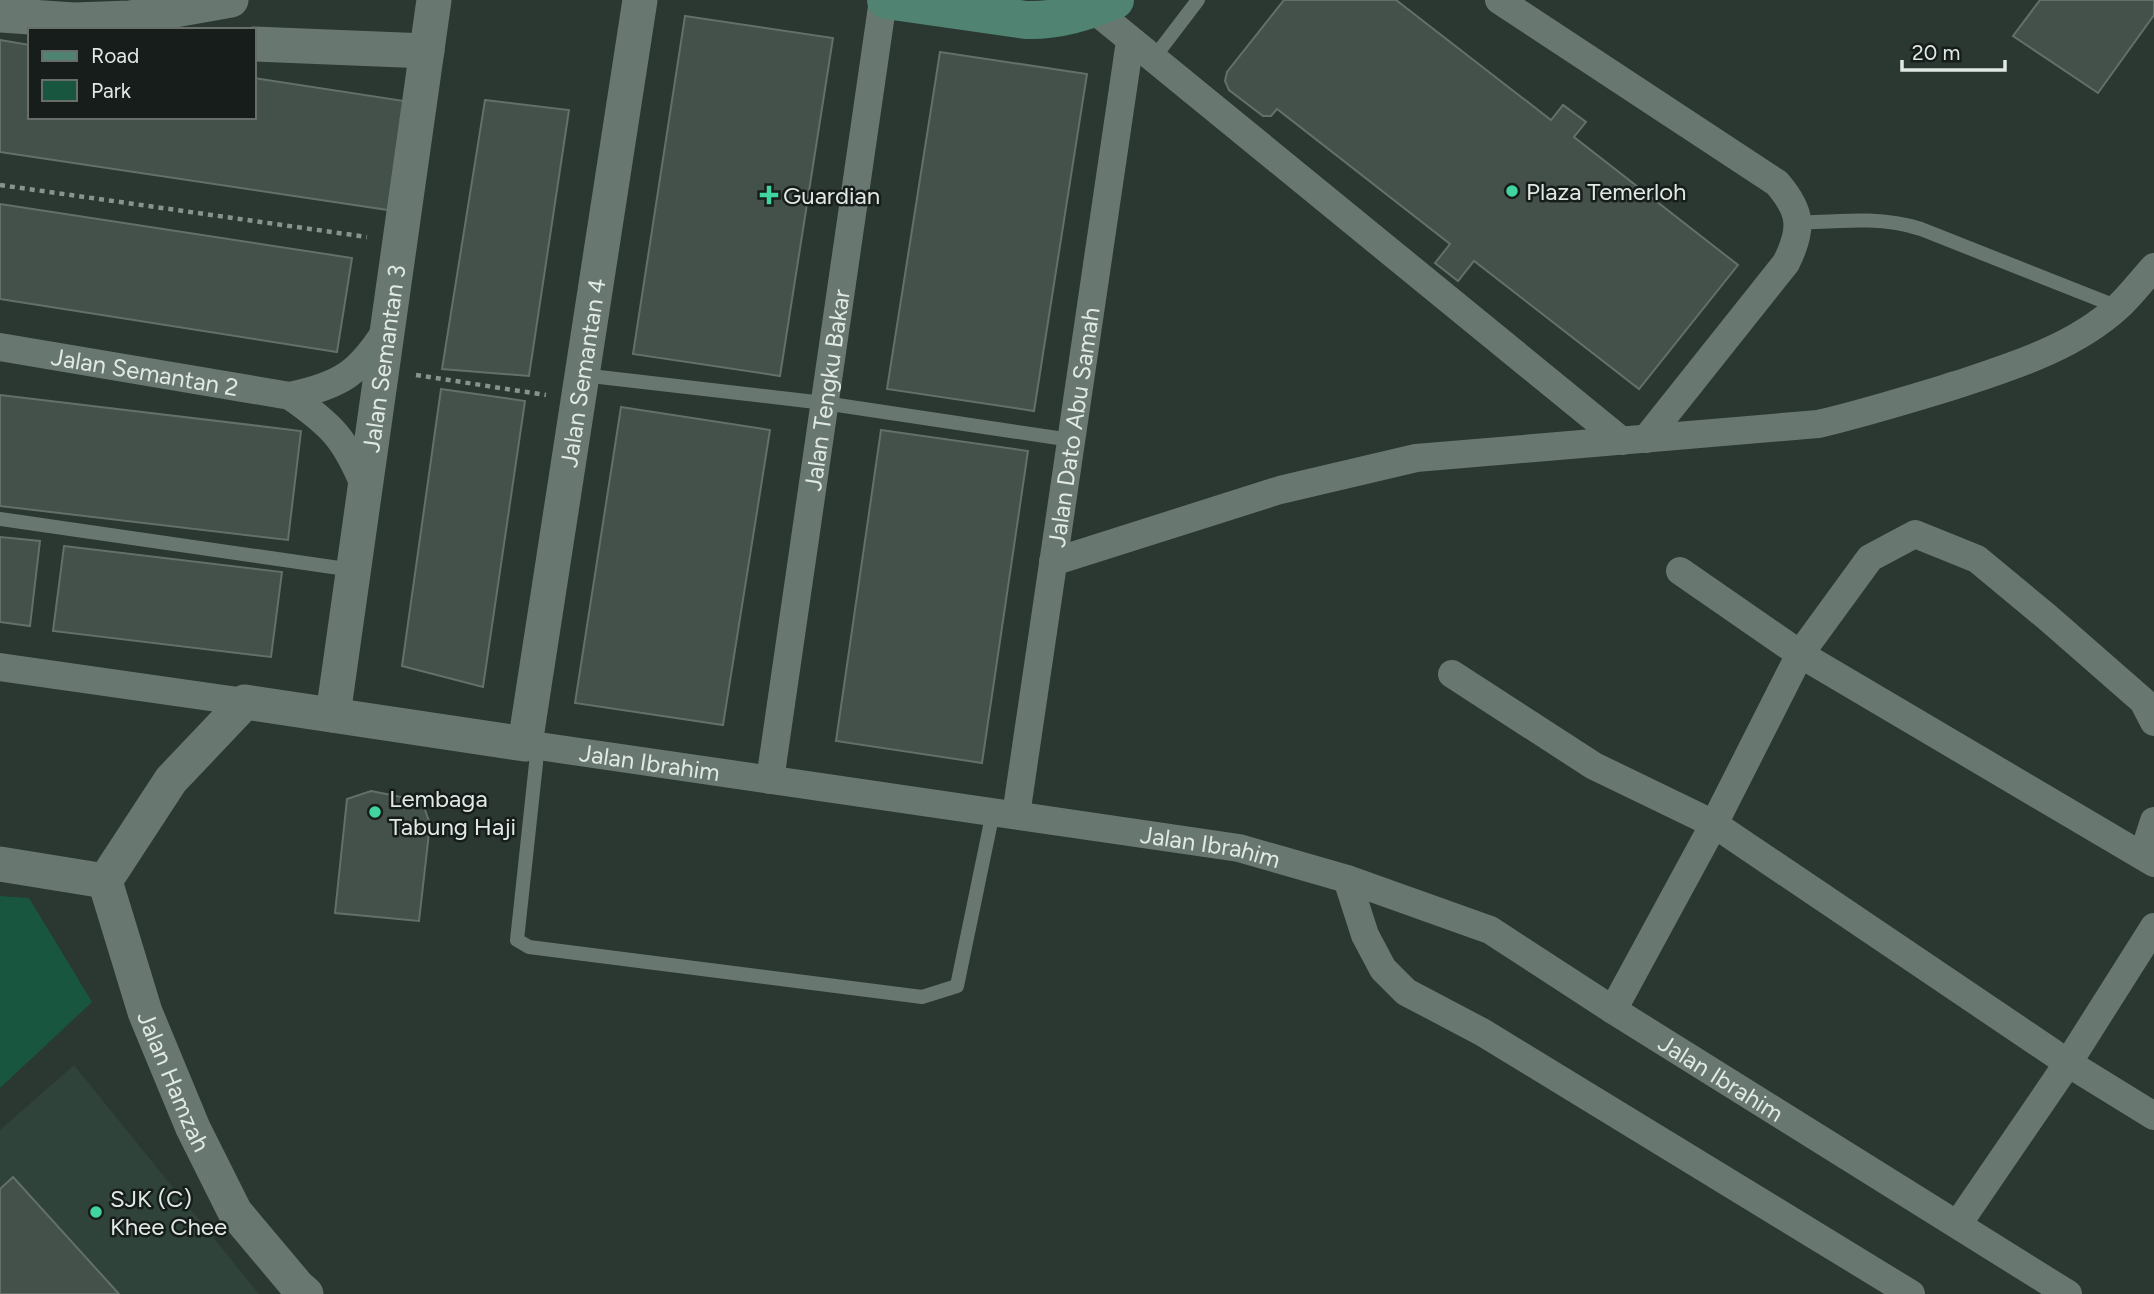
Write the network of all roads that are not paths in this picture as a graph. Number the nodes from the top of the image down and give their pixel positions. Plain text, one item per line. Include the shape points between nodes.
1 (231, 0) edge
2 (434, 0) edge
3 (640, 0) edge
4 (885, 0) edge
5 (1198, 0) edge
6 (1499, 0) edge
7 (1104, 5) edge
8 (0, 15) edge
9 (130, 18) junction
10 (176, 28) edge
11 (1130, 41) junction
12 (256, 44) edge
13 (427, 51) junction
14 (1153, 59) junction
15 (1798, 223) junction
16 (2154, 267) edge
17 (2118, 307) junction
18 (387, 329) junction
19 (0, 347) edge
20 (580, 388) junction
21 (290, 396) junction
22 (824, 404) junction
23 (1071, 440) junction
24 (1634, 440) junction
25 (365, 487) junction
26 (0, 519) edge
27 (1053, 562) junction
28 (353, 570) junction
29 (1680, 571) dead end
30 (1800, 654) junction
31 (0, 667) edge
32 (1452, 674) dead end
33 (245, 702) junction
34 (332, 715) junction
35 (2154, 722) edge
36 (532, 744) junction
37 (770, 780) junction
38 (1004, 814) junction
39 (2154, 821) edge
40 (1714, 824) junction
41 (2148, 859) edge
42 (0, 864) edge
43 (1347, 879) junction
44 (105, 881) junction
45 (2154, 927) edge
46 (1613, 1010) junction
47 (2068, 1063) junction
48 (2154, 1116) edge
49 (1958, 1224) junction
50 (302, 1292) edge
51 (1911, 1294) edge
52 (2067, 1294) edge

1 - 9 street
2 - 13 street, Jalan Semantan 3
3 - 20 street, Jalan Semantan 4
4 - 7 main road via 1026,20 1048,20
4 - 22 street, Jalan Tengku Bakar
5 - 14 lane
6 - 15 street via 1777,183 1792,201
7 - 11 street
8 - 9 street
9 - 10 street
11 - 14 street
11 - 23 street, Jalan Dato Abu Samah
12 - 13 street
13 - 18 street, Jalan Semantan 3
14 - 24 street
15 - 17 lane via 1901,222
15 - 24 street via 1786,263
16 - 17 street
17 - 24 street via 2037,357 1874,411 1818,424
18 - 21 street, Jalan Semantan 2 via 370,355 347,377
18 - 25 street, Jalan Semantan 3
19 - 21 street, Jalan Semantan 2
20 - 22 lane
20 - 36 street, Jalan Semantan 4
21 - 25 street, Jalan Semantan 2 via 341,438
22 - 23 lane
22 - 37 street, Jalan Tengku Bakar
23 - 27 street, Jalan Dato Abu Samah
24 - 27 street via 1416,458 1280,490
25 - 28 street, Jalan Semantan 3
26 - 28 lane
27 - 38 street, Jalan Dato Abu Samah
28 - 34 street, Jalan Semantan 3
29 - 30 street
30 - 35 street via 1870,558 1915,534 1977,559 2143,701
30 - 40 street
30 - 41 street
31 - 33 street, Jalan Ibrahim
32 - 40 street via 1594,766
33 - 34 street, Jalan Ibrahim
33 - 44 street via 171,780
34 - 36 street, Jalan Ibrahim
36 - 37 street, Jalan Ibrahim
36 - 38 lane via 516,940 529,947 922,997 957,986
37 - 38 street, Jalan Ibrahim
38 - 43 street, Jalan Ibrahim via 1239,848
39 - 41 street
40 - 46 street
40 - 47 street
42 - 44 street
43 - 46 street, Jalan Ibrahim via 1490,930
43 - 51 street via 1365,935 1383,969 1406,992 1482,1032
44 - 50 street, Jalan Hamzah via 145,1012 193,1128 235,1212
45 - 47 street
46 - 49 street, Jalan Ibrahim
47 - 48 street
47 - 49 street
49 - 52 street, Jalan Ibrahim

